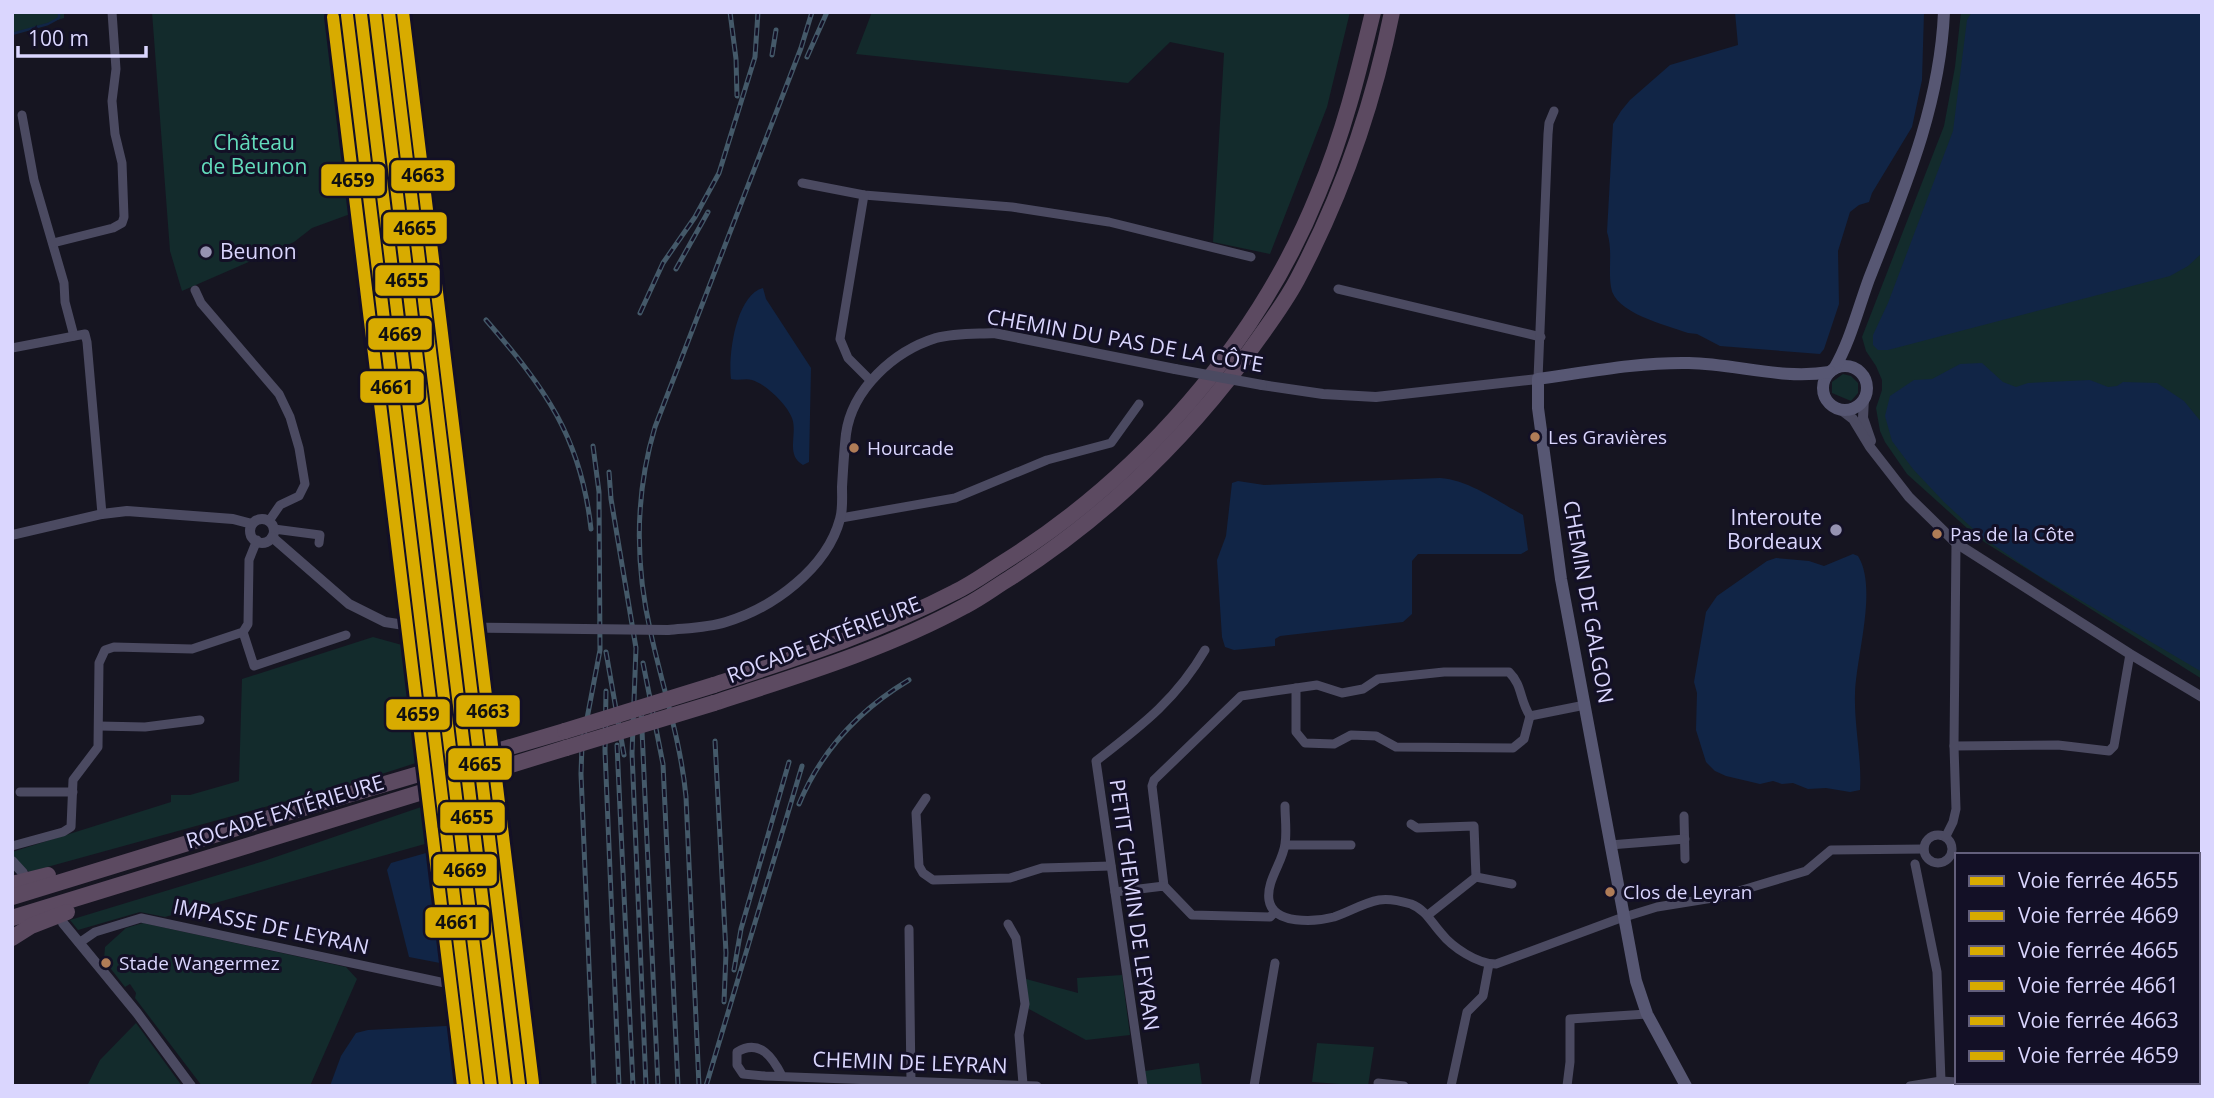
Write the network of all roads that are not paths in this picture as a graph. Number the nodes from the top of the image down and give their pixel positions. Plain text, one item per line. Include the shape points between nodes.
1 (112, 12) edge
2 (1373, 12) edge
3 (1392, 12) edge
4 (1944, 12) edge
5 (1554, 111) dead end
6 (22, 115) dead end
7 (802, 183) dead end
8 (864, 195) junction
9 (53, 243) junction
10 (1251, 257) dead end
11 (1338, 289) dead end
12 (195, 290) dead end
13 (1849, 335) junction
14 (74, 336) junction
15 (1541, 337) junction
16 (12, 348) edge
17 (1832, 370) junction
18 (1859, 371) junction
19 (1793, 376) junction
20 (1538, 379) junction
21 (870, 380) junction
22 (1824, 394) junction
23 (1864, 398) junction
24 (1139, 404) dead end
25 (1840, 409) junction
26 (1879, 459) junction
27 (102, 514) junction
28 (841, 518) junction
29 (253, 524) junction
30 (272, 529) junction
31 (12, 535) edge
32 (257, 540) junction
33 (319, 543) dead end
34 (1956, 543) junction
35 (243, 632) junction
36 (346, 635) dead end
37 (1205, 650) dead end
38 (2130, 654) junction
39 (1296, 688) junction
40 (2202, 697) edge
41 (1585, 705) junction
42 (1530, 716) junction
43 (200, 720) dead end
44 (99, 726) junction
45 (565, 739) junction
46 (1954, 746) junction
47 (20, 792) dead end
48 (73, 792) junction
49 (926, 798) dead end
50 (1284, 806) dead end
51 (1684, 817) dead end
52 (1411, 824) dead end
53 (1946, 836) junction
54 (1685, 839) junction
55 (1286, 845) junction
56 (1351, 845) dead end
57 (1610, 845) junction
58 (12, 846) edge
59 (1924, 849) junction
60 (1685, 859) dead end
61 (1949, 859) junction
62 (12, 861) edge
63 (1915, 864) dead end
64 (1955, 865) edge
65 (1111, 866) junction
66 (1476, 877) junction
67 (18, 878) edge
68 (73, 879) junction
69 (1512, 884) dead end
70 (1164, 886) junction
71 (115, 887) junction
72 (1115, 892) junction
73 (12, 897) edge
74 (1275, 912) junction
75 (1428, 915) junction
76 (12, 918) edge
77 (1624, 918) junction
78 (64, 923) dead end
79 (1008, 924) dead end
80 (909, 929) dead end
81 (12, 938) edge
82 (79, 943) junction
83 (1275, 963) dead end
84 (1489, 964) junction
85 (459, 986) dead end
86 (1647, 1014) junction
87 (782, 1076) junction
88 (1941, 1081) junction
89 (911, 1082) junction
90 (1955, 1082) edge
91 (1378, 1083) dead end
92 (1023, 1084) edge
93 (1007, 1085) edge
94 (191, 1086) edge
95 (1037, 1086) edge
96 (1143, 1086) edge
97 (1254, 1086) edge
98 (1405, 1086) edge
99 (1451, 1086) edge
100 (1567, 1086) edge
101 (1686, 1086) edge
102 (1910, 1086) edge

1 - 9 street via 116,69 112,101 122,163 124,217 113,228
2 - 45 highway, bridge via 1341,135 1280,272 1225,357 1158,437 1099,492 1035,542 958,591 892,622
3 - 45 highway, ROCADE EXTÉRIEURE, bridge via 1358,142 1296,281 1211,403 1110,506 967,606 899,639 714,703
4 - 13 main road via 1936,83 1918,154
5 - 15 street, CHEMIN DE GALGON via 1548,134
6 - 9 street via 34,180
7 - 8 street
8 - 10 street via 1109,222
8 - 21 street via 839,339 848,358
9 - 14 street
11 - 15 street
12 - 30 street via 201,303 279,394 290,417 306,484 299,496 280,505
13 - 17 main road
13 - 18 main road via 1850,354
14 - 16 street
14 - 27 street via 85,334 88,342
15 - 20 street, CHEMIN DE GALGON
17 - 18 main road via 1850,366
17 - 19 main road, CHEMIN DU PAS DE LA CÔTE
17 - 22 main road
18 - 23 main road via 1867,384
19 - 20 main road, CHEMIN DU PAS DE LA CÔTE via 1737,366 1662,363
19 - 22 main road, CHEMIN DU PAS DE LA CÔTE
20 - 21 street, CHEMIN DU PAS DE LA CÔTE, bridge via 1376,397 1322,394 994,333 935,339 898,356
20 - 41 main road, CHEMIN DE GALGON via 1560,579
21 - 28 street, CHEMIN DU PAS DE LA CÔTE via 846,431
22 - 25 main road
23 - 25 main road via 1854,407
23 - 26 street via 1863,418
24 - 28 street via 1111,443 1047,460 955,498
25 - 26 street via 1853,419
26 - 34 street via 1909,497
27 - 29 street via 152,512
27 - 31 street
28 - 30 street, CHEMIN DU PAS DE LA CÔTE, bridge via 827,550 769,603 725,622 668,629 395,625 340,597
29 - 30 street via 260,519
29 - 32 street via 251,533
30 - 32 street via 266,542
30 - 33 street via 320,535
32 - 35 street via 249,560 248,624
34 - 38 street
34 - 46 street
35 - 36 street via 254,666
35 - 44 street via 192,649 105,650 99,663
37 - 65 street, PETIT CHEMIN DE LEYRAN via 1160,710 1096,761
38 - 40 street
38 - 46 street via 2114,746 2109,751 2057,745
39 - 42 street via 1317,685 1342,693 1363,690 1378,679 1509,672 1518,681 1522,704
39 - 42 street via 1296,732 1305,743 1334,744 1352,735 1376,736 1396,747 1513,748 1524,739
39 - 70 street via 1241,696 1154,780
41 - 42 street
41 - 57 main road, CHEMIN DE GALGON
43 - 44 street via 145,727
44 - 48 street via 98,747 73,780
45 - 68 highway via 489,754
45 - 71 highway, ROCADE EXTÉRIEURE via 490,771
46 - 53 street via 1956,809
47 - 48 street
48 - 58 street via 68,830
49 - 65 street via 916,813 919,866 933,880 1010,878 1042,868
50 - 55 street
51 - 54 street
52 - 66 street via 1417,828 1474,826
53 - 59 street via 1931,836
53 - 61 street via 1953,847
54 - 57 street
54 - 60 street
55 - 56 street
55 - 74 street via 1268,891
57 - 77 main road, CHEMIN DE GALGON
59 - 61 street via 1930,861
59 - 77 street via 1831,850 1806,871
61 - 64 street
62 - 67 street
63 - 88 street via 1937,972
65 - 72 street, PETIT CHEMIN DE LEYRAN
66 - 69 street
66 - 75 street
67 - 68 highway via 59,872
68 - 73 highway
70 - 72 street
70 - 74 street via 1192,915 1270,916
71 - 76 highway, ROCADE EXTÉRIEURE
71 - 81 highway via 99,903 50,918
72 - 96 street, PETIT CHEMIN DE LEYRAN
74 - 75 street via 1289,918 1331,918 1382,900 1413,905
75 - 84 street via 1447,939
77 - 84 street
77 - 86 main road, CHEMIN DE GALGON
78 - 82 street
79 - 92 street via 1016,938 1025,1004 1019,1035
80 - 89 street
82 - 85 street, IMPASSE DE LEYRAN via 95,932 141,918
82 - 94 street
83 - 97 street
84 - 99 street via 1483,996 1467,1012
86 - 100 street via 1570,1019
86 - 101 main road, CHEMIN DE GALGON
87 - 87 street, CHEMIN DE LEYRAN via 743,1074 737,1052 759,1047
87 - 89 street, CHEMIN DE LEYRAN
88 - 90 street
88 - 102 street
89 - 93 street, CHEMIN DE LEYRAN
91 - 98 street
92 - 93 street, CHEMIN DE LEYRAN
92 - 95 street, CHEMIN DE LEYRAN

